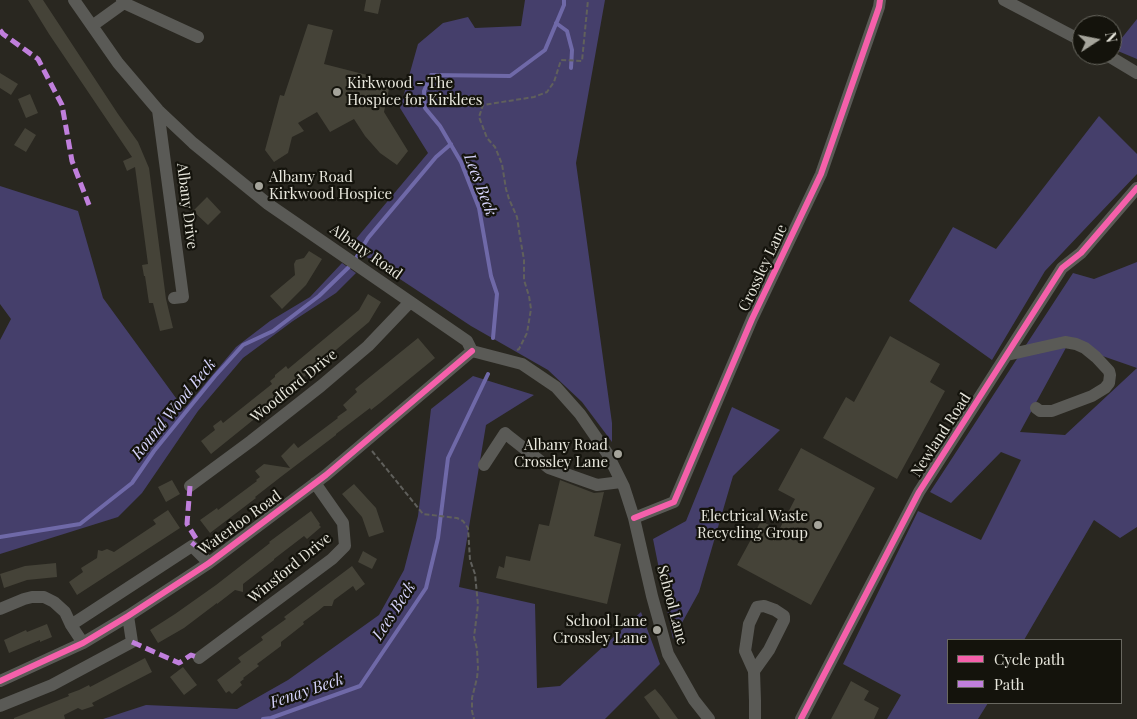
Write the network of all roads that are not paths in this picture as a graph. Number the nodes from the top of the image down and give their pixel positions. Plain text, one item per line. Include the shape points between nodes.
1 (74, 0) edge
2 (880, 0) edge
3 (1004, 0) edge
4 (123, 1) edge
5 (92, 26) junction
6 (1072, 36) edge
7 (198, 37) dead end
8 (1122, 64) edge
9 (1137, 73) edge
10 (158, 110) junction
11 (1137, 188) edge
12 (174, 298) dead end
13 (410, 302) junction
14 (472, 351) junction
15 (1007, 355) junction
16 (1036, 408) dead end
17 (484, 465) dead end
18 (621, 482) junction
19 (315, 483) junction
20 (190, 486) dead end
21 (634, 518) junction
22 (209, 563) junction
23 (0, 609) edge
24 (128, 616) junction
25 (71, 625) junction
26 (82, 644) junction
27 (199, 658) dead end
28 (754, 671) junction
29 (0, 681) edge
30 (0, 706) edge
31 (709, 719) edge
32 (755, 719) edge
33 (800, 719) edge

1 - 5 street, Albany Road
2 - 21 street, Crossley Lane via 821,174 752,320 674,502
3 - 6 street
4 - 5 street
4 - 7 street
5 - 10 street, Albany Road
8 - 9 street
10 - 12 street, Albany Drive via 183,297
10 - 13 street, Albany Road via 268,204
11 - 15 street, Newland Road via 1081,253 1062,268
13 - 14 street, Albany Road via 467,341
13 - 20 street, Woodford Drive via 368,346 321,386
14 - 18 street via 522,364 556,387 607,453
14 - 19 street, Waterloo Road
15 - 16 street via 1065,342 1085,348 1109,371 1109,383 1092,396 1052,410
15 - 33 street, Newland Road via 919,492
17 - 18 street via 505,434 549,468 597,485
18 - 21 street
19 - 22 street, Waterloo Road
19 - 27 street, Winsford Drive via 343,523 345,546
21 - 31 street, School Lane via 668,654 694,700
22 - 24 street, Waterloo Road
22 - 25 street, Waterloo Road via 192,546
23 - 25 street via 24,599 44,597 65,612
24 - 26 street, Waterloo Road
24 - 30 street via 132,642 52,685
25 - 26 street
26 - 29 street, Waterloo Road
28 - 28 street via 784,620 784,616 764,606 757,607 748,624 745,651
28 - 32 street

